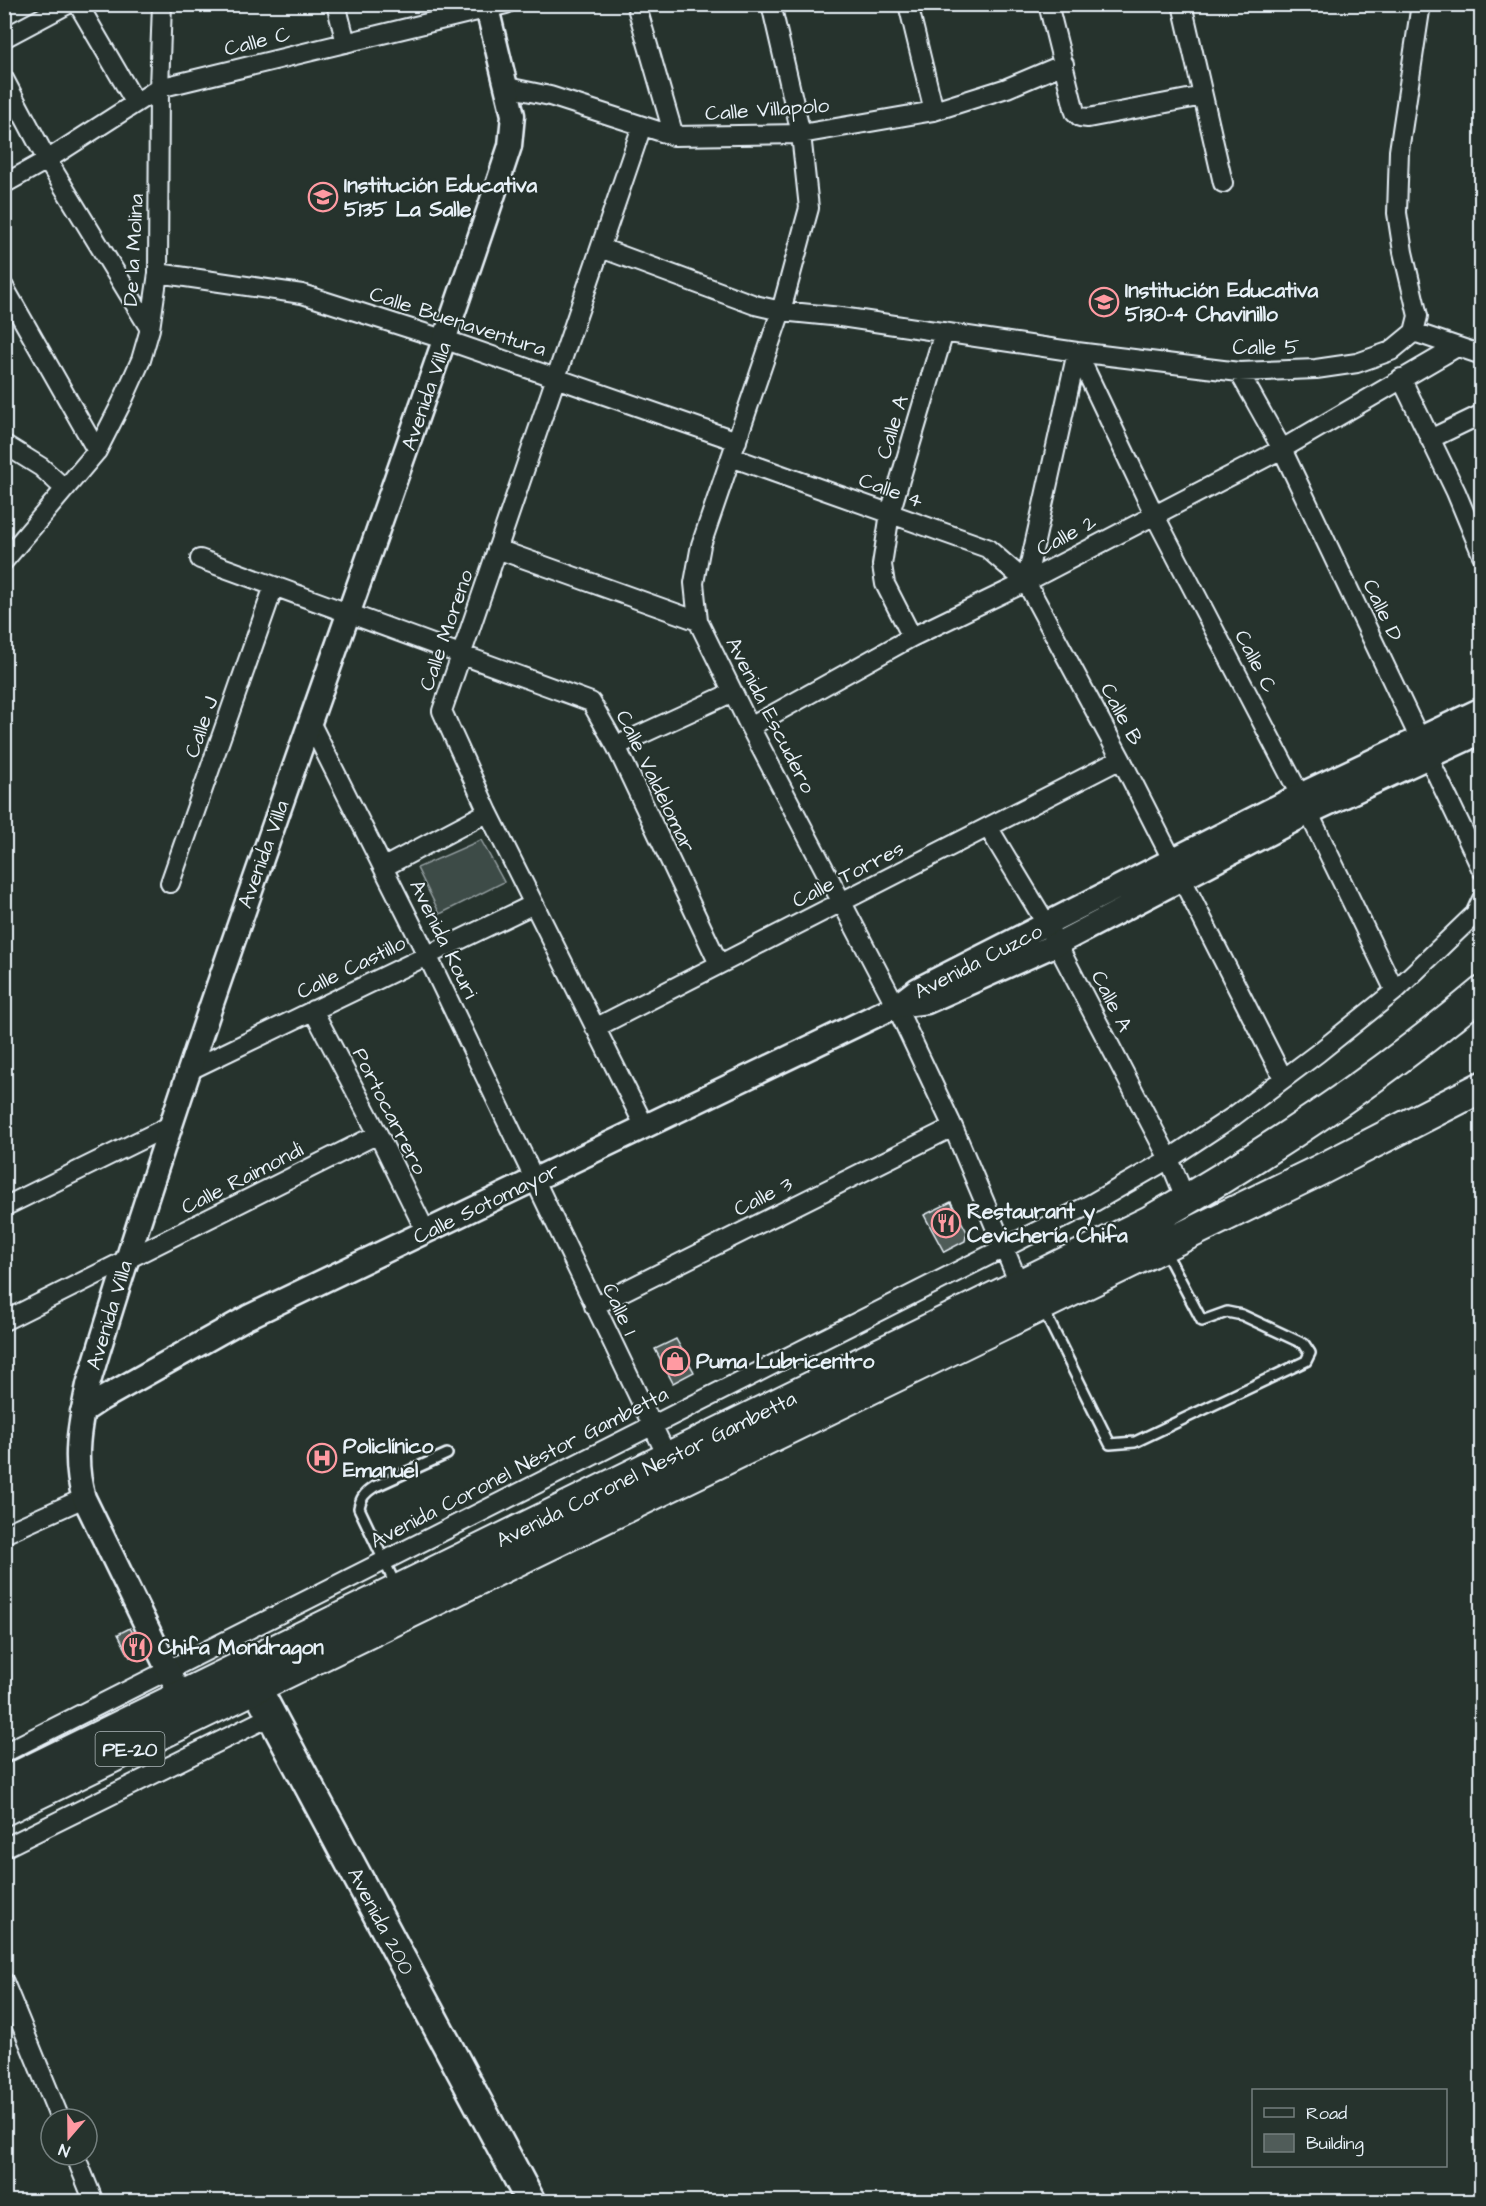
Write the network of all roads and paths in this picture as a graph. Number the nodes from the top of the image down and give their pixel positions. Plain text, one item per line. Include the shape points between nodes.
1 (68, 4) edge
2 (78, 4) edge
3 (162, 4) edge
4 (336, 4) edge
5 (636, 4) edge
6 (771, 4) edge
7 (908, 4) edge
8 (1048, 4) edge
9 (1182, 4) edge
10 (1421, 4) edge
11 (493, 6) edge
12 (4, 38) edge
13 (346, 43) junction
14 (1064, 64) junction
15 (4, 79) edge
16 (507, 87) junction
17 (159, 88) junction
18 (1203, 96) junction
19 (135, 102) junction
20 (934, 111) junction
21 (642, 126) junction
22 (801, 134) junction
23 (674, 136) junction
24 (47, 160) junction
25 (1223, 183) dead end
26 (4, 184) edge
27 (601, 248) junction
28 (158, 273) junction
29 (4, 287) edge
30 (781, 311) junction
31 (150, 329) junction
32 (944, 332) junction
33 (1414, 332) junction
34 (446, 340) junction
35 (1457, 347) junction
36 (1077, 352) junction
37 (1482, 355) edge
38 (1239, 372) junction
39 (556, 377) junction
40 (1401, 378) junction
41 (1482, 414) edge
42 (1430, 439) junction
43 (4, 444) edge
44 (734, 449) junction
45 (1282, 449) junction
46 (96, 451) junction
47 (65, 489) junction
48 (890, 513) junction
49 (1154, 514) junction
50 (497, 549) junction
51 (1482, 555) edge
52 (5, 558) edge
53 (200, 559) dead end
54 (1026, 582) junction
55 (274, 586) junction
56 (349, 613) junction
57 (698, 621) junction
58 (912, 637) junction
59 (460, 654) junction
60 (733, 692) junction
61 (1482, 708) edge
62 (310, 722) junction
63 (750, 727) junction
64 (1482, 732) edge
65 (616, 746) junction
66 (1424, 748) junction
67 (1121, 759) junction
68 (1304, 804) junction
69 (488, 812) junction
70 (988, 827) junction
71 (384, 867) junction
72 (1177, 870) junction
73 (1482, 870) edge
74 (170, 883) dead end
75 (1482, 899) edge
76 (843, 902) junction
77 (534, 904) junction
78 (1052, 934) junction
79 (427, 955) junction
80 (719, 964) junction
81 (1395, 991) junction
82 (1482, 992) edge
83 (896, 1006) junction
84 (313, 1010) junction
85 (595, 1028) junction
86 (188, 1071) junction
87 (1283, 1078) junction
88 (1482, 1087) edge
89 (169, 1126) junction
90 (645, 1127) junction
91 (952, 1127) junction
92 (378, 1134) junction
93 (1168, 1159) junction
94 (534, 1178) junction
95 (1186, 1200) junction
96 (4, 1207) edge
97 (426, 1232) junction
98 (1163, 1246) junction
99 (1005, 1249) junction
100 (126, 1262) junction
101 (1030, 1295) junction
102 (594, 1306) junction
103 (4, 1320) edge
104 (82, 1412) junction
105 (651, 1425) junction
106 (447, 1454) dead end
107 (668, 1458) junction
108 (84, 1498) junction
109 (4, 1534) edge
110 (383, 1562) junction
111 (398, 1591) junction
112 (231, 1640) junction
113 (168, 1670) junction
114 (251, 1676) junction
115 (181, 1697) junction
116 (271, 1716) junction
117 (4, 1753) edge
118 (4, 1783) edge
119 (4, 1810) edge
120 (4, 1848) edge
121 (4, 1982) edge
122 (55, 2107) edge
123 (80, 2167) edge
124 (94, 2202) edge
125 (531, 2202) edge

1 - 12 street
2 - 19 street
3 - 17 street, De la Molina
4 - 13 street
5 - 23 street
6 - 22 street, Avenida Escudero
7 - 20 street
8 - 14 street
9 - 18 street
10 - 33 street via 1399,151 1397,213 1418,316
11 - 13 street, Calle C
11 - 16 street, Avenida Villa
13 - 17 street, Calle C
14 - 18 street via 1075,112 1080,117
14 - 20 street, Calle Villapolo via 1007,88
15 - 24 street
16 - 21 street, Calle Villapolo via 550,96
16 - 34 street, Avenida Villa via 513,115 510,146
17 - 19 street, Calle C
17 - 28 street, De la Molina
18 - 25 street
19 - 24 street, Calle C
20 - 22 street, Calle Villapolo
21 - 23 street, Calle Villapolo
21 - 27 street, Calle Moreno
22 - 23 street, Calle Villapolo
22 - 30 street, Avenida Escudero via 809,208
24 - 26 street, Calle C
24 - 31 street
27 - 30 street, Calle 5
27 - 39 street, Calle Moreno
28 - 31 street, De la Molina
28 - 34 street, Calle Buenaventura via 302,294
29 - 46 street
30 - 32 street, Calle 5
30 - 44 street, Avenida Escudero
31 - 46 street, De la Molina via 141,360
32 - 36 street, Calle 5
32 - 48 street, Calle A
33 - 35 street
33 - 38 street, Calle 5 via 1391,351 1357,363
34 - 39 street, Calle Buenaventura
34 - 56 street, Avenida Villa
35 - 37 street
35 - 40 street, Calle 2
36 - 38 street, Calle 5
36 - 49 street, Calle C
36 - 54 street
38 - 45 street, Calle D
39 - 44 street, Calle Buenaventura
39 - 50 street, Calle Moreno
40 - 42 street
40 - 45 street, Calle 2
41 - 42 street
42 - 51 street
43 - 47 street via 41,466
44 - 48 street, Calle 4
44 - 57 street, Avenida Escudero via 701,545 694,583
45 - 49 street, Calle 2
45 - 66 street, Calle D
46 - 47 street, De la Molina
47 - 52 street, De la Molina
48 - 54 street, Calle 4 via 987,548
48 - 58 street, Calle A via 882,565 885,584
49 - 54 street, Calle 2
49 - 68 street, Calle C
50 - 57 street
50 - 59 street, Calle Moreno
53 - 55 street, Calle Valdelomar
54 - 58 street, Calle 2
54 - 67 street, Calle B
55 - 56 street, Calle Valdelomar
55 - 74 street, Calle J
56 - 59 street, Calle Valdelomar
56 - 62 street, Avenida Villa
57 - 60 street, Avenida Escudero
58 - 63 street, Calle 2
59 - 65 street, Calle Valdelomar via 591,702
59 - 69 street, Calle Moreno via 442,711
60 - 63 street, Avenida Escudero
60 - 65 street
61 - 66 street, Avenida Cuzco
62 - 71 street, Avenida Kouri
62 - 86 street, Avenida Villa
63 - 76 street, Avenida Escudero
64 - 66 street, Avenida Cuzco
65 - 80 street, Calle Valdelomar
66 - 68 street, Avenida Cuzco
66 - 73 street, Calle D
67 - 70 street, Calle Torres
67 - 72 street, Calle B
68 - 72 street, Avenida Cuzco
68 - 81 street, Calle C
69 - 71 street
69 - 77 street, Calle Moreno
70 - 76 street, Calle Torres
70 - 78 street, Calle A
71 - 79 street, Avenida Kouri
72 - 78 street, Avenida Cuzco
72 - 87 street, Calle B
75 - 81 street, Avenida Coronel Néstor Gambetta via 1475,914
76 - 80 street, Calle Torres
76 - 83 street, Avenida Escudero
77 - 79 street, Calle Castillo
77 - 85 street, Calle Moreno
78 - 83 street, Avenida Cuzco via 927,1002
78 - 93 street, Calle A
79 - 84 street, Calle Castillo
79 - 94 street, Avenida Kouri
80 - 85 street, Calle Torres
81 - 87 street, Avenida Coronel Néstor Gambetta
82 - 95 highway, Avenida Coronel Nestor Gambetta / PE-20 via 1357,1090
83 - 90 street, Calle Sotomayor
83 - 91 street, Avenida Escudero
84 - 86 street, Calle Castillo
84 - 92 street, Portocarrero
85 - 90 street, Calle Moreno
86 - 89 street, Avenida Villa
87 - 93 street, Avenida Coronel Néstor Gambetta
88 - 98 highway, Avenida Coronel Nestor Gambetta / PE-20
89 - 96 street
89 - 100 street, Avenida Villa
90 - 94 street, Calle Sotomayor
91 - 99 street, Avenida Escudero
91 - 102 street, Calle 3
92 - 97 street, Portocarrero
92 - 100 street, Calle Raimondi
93 - 95 street, Calle A
93 - 99 street, Avenida Coronel Néstor Gambetta
94 - 97 street, Calle Sotomayor
94 - 102 street, Calle 1
95 - 101 highway, Avenida Coronel Nestor Gambetta / PE-20
97 - 104 street, Calle Sotomayor via 248,1317
98 - 101 highway, Avenida Coronel Nestor Gambetta / PE-20
98 - 101 lane via 1202,1321 1227,1312 1242,1315 1304,1344 1310,1353 1306,1361 1135,1442 1110,1444
99 - 101 street, Avenida Escudero
99 - 105 street, Avenida Coronel Néstor Gambetta
100 - 103 street, Calle Raimondi
100 - 104 street, Avenida Villa
101 - 107 highway, Avenida Coronel Nestor Gambetta / PE-20
101 - 114 highway, Avenida Coronel Nestor Gambetta / PE-20
102 - 105 street, Calle 1
104 - 108 street, Avenida Villa via 77,1461
105 - 107 street, Calle 1
105 - 110 street, Avenida Coronel Néstor Gambetta
106 - 110 lane via 364,1493 359,1508
107 - 111 highway, Avenida Coronel Nestor Gambetta / PE-20
108 - 109 street
108 - 113 street, Avenida Villa
110 - 111 lane
110 - 112 street, Avenida Coronel Néstor Gambetta
111 - 114 highway, Avenida Coronel Nestor Gambetta / PE-20
112 - 113 street, Avenida Coronel Néstor Gambetta
112 - 114 street, Avenida 200
113 - 115 street, Avenida Villa
113 - 117 street, Avenida Coronel Néstor Gambetta
114 - 115 highway, Avenida Coronel Nestor Gambetta / PE-20
114 - 116 main road, Avenida 200
114 - 119 highway, Avenida Coronel Nestor Gambetta / PE-20
115 - 118 highway, Avenida Coronel Nestor Gambetta / PE-20
116 - 120 street
116 - 125 main road, Avenida 200
121 - 122 street
123 - 124 street

